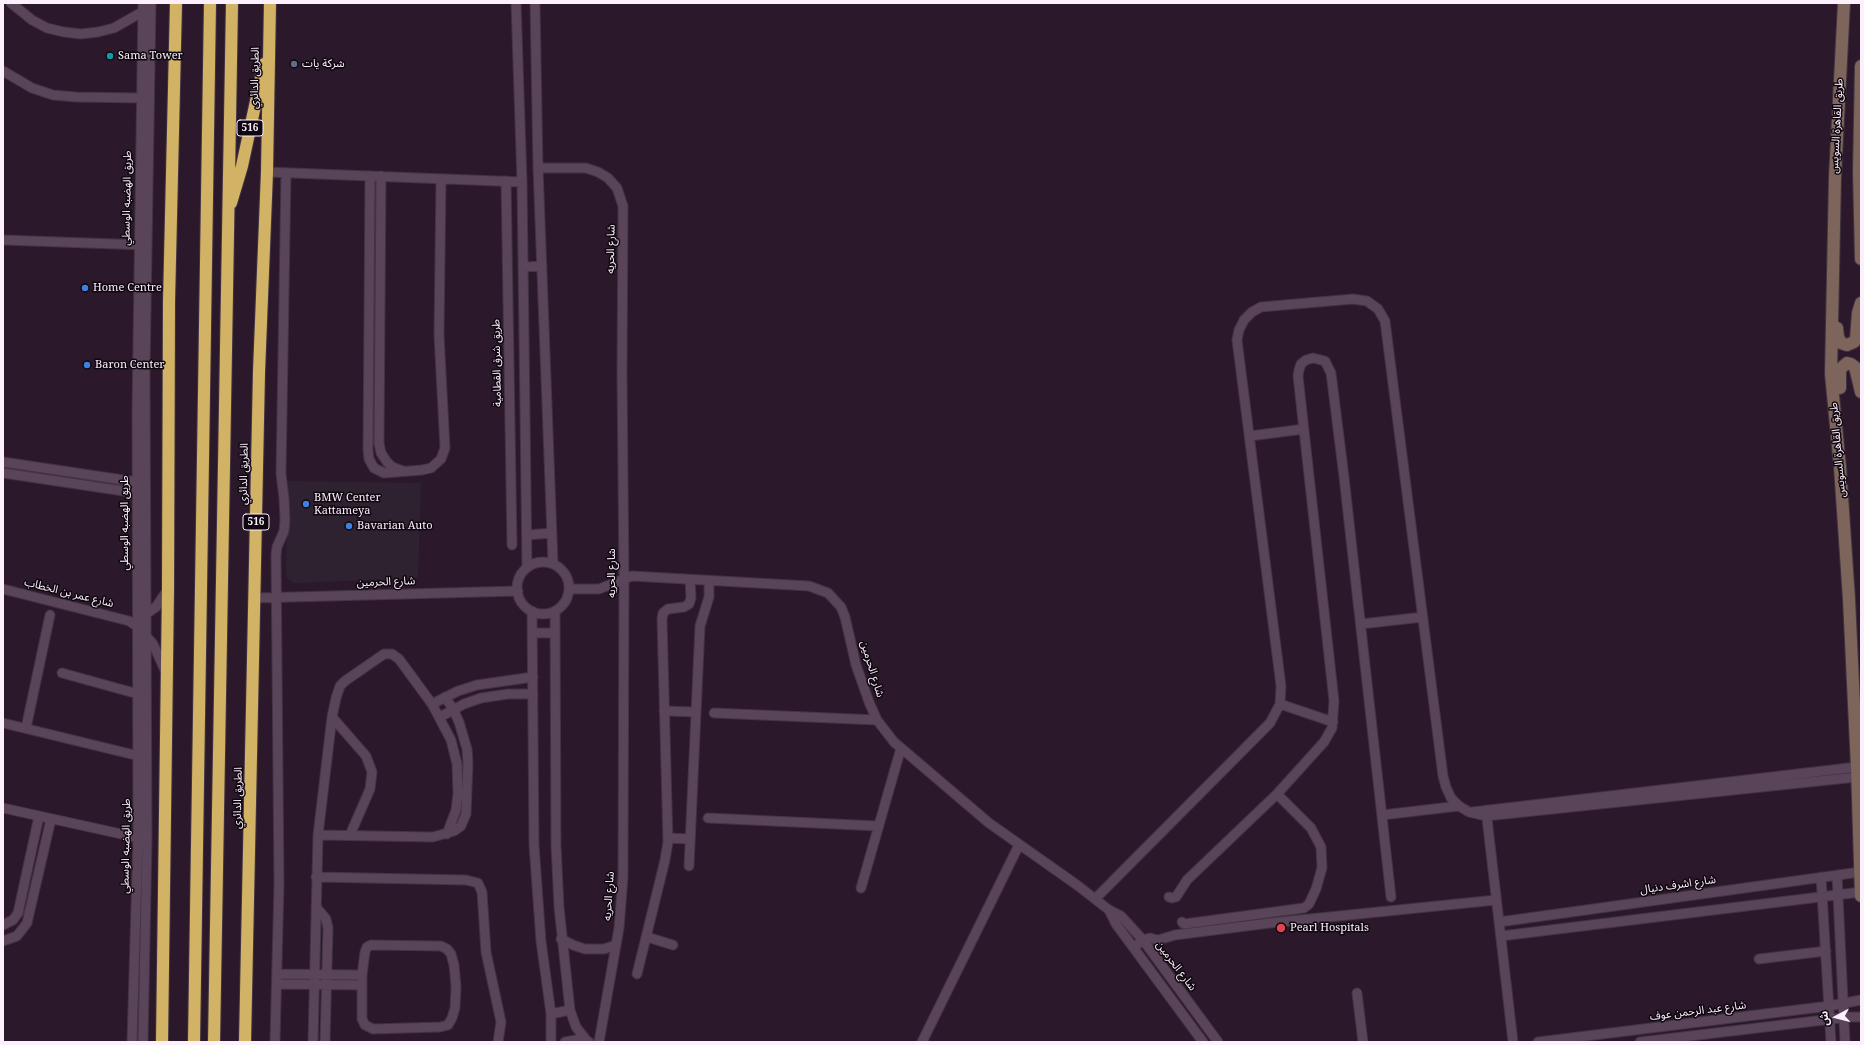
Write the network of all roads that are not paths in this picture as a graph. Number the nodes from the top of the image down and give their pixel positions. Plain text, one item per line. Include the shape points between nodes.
1 (11, 3) edge
2 (151, 3) edge
3 (176, 3) edge
4 (210, 3) edge
5 (232, 3) edge
6 (270, 3) edge
7 (516, 3) edge
8 (535, 3) edge
9 (1844, 3) edge
10 (143, 8) edge
11 (269, 42) junction
12 (146, 59) junction
13 (1861, 66) edge
14 (3, 71) edge
15 (142, 98) junction
16 (538, 168) junction
17 (267, 172) junction
18 (286, 173) junction
19 (370, 176) junction
20 (381, 176) junction
21 (441, 179) junction
22 (506, 181) junction
23 (522, 182) junction
24 (228, 214) junction
25 (3, 240) edge
26 (369, 241) junction
27 (380, 241) junction
28 (143, 245) junction
29 (1861, 259) edge
30 (542, 266) junction
31 (523, 267) junction
32 (1832, 303) junction
33 (1861, 303) edge
34 (368, 329) junction
35 (379, 330) junction
36 (1861, 392) edge
37 (1836, 421) junction
38 (1304, 429) junction
39 (367, 432) junction
40 (378, 432) junction
41 (1250, 436) junction
42 (6, 463) edge
43 (62, 471) junction
44 (404, 471) junction
45 (5, 473) edge
46 (61, 482) junction
47 (137, 482) junction
48 (137, 493) junction
49 (552, 534) junction
50 (527, 535) junction
51 (512, 545) dead end
52 (553, 563) junction
53 (528, 567) junction
54 (624, 578) junction
55 (690, 580) junction
56 (709, 580) junction
57 (168, 588) junction
58 (3, 589) edge
59 (569, 589) junction
60 (518, 591) junction
61 (277, 597) junction
62 (255, 598) junction
63 (532, 611) junction
64 (555, 611) junction
65 (147, 614) junction
66 (50, 615) dead end
67 (1423, 617) junction
68 (135, 622) junction
69 (1360, 624) junction
70 (532, 633) junction
71 (555, 633) junction
72 (147, 636) junction
73 (62, 673) dead end
74 (533, 677) junction
75 (166, 680) junction
76 (138, 694) junction
77 (533, 694) junction
78 (445, 697) junction
79 (432, 704) junction
80 (1280, 704) junction
81 (453, 709) junction
82 (664, 711) junction
83 (696, 712) junction
84 (714, 713) dead end
85 (332, 717) junction
86 (440, 717) junction
87 (877, 720) junction
88 (1333, 722) junction
89 (3, 723) edge
90 (26, 728) junction
91 (901, 748) junction
92 (139, 756) junction
93 (1857, 772) junction
94 (458, 777) junction
95 (469, 777) junction
96 (1277, 794) junction
97 (1459, 806) junction
98 (3, 808) edge
99 (1486, 813) junction
100 (1382, 815) junction
101 (39, 816) junction
102 (708, 818) dead end
103 (51, 819) junction
104 (878, 826) junction
105 (318, 834) junction
106 (447, 834) junction
107 (350, 835) junction
108 (668, 838) junction
109 (143, 839) junction
110 (690, 839) junction
111 (1019, 845) junction
112 (689, 866) dead end
113 (1860, 872) junction
114 (1837, 875) junction
115 (316, 877) junction
116 (1821, 877) junction
117 (861, 888) dead end
118 (1861, 892) edge
119 (1837, 895) junction
120 (1861, 896) edge
121 (1169, 897) dead end
122 (1391, 897) dead end
123 (1822, 897) junction
124 (1095, 899) junction
125 (1496, 900) junction
126 (316, 907) junction
127 (1109, 910) junction
128 (1269, 912) junction
129 (1255, 914) junction
130 (1182, 922) dead end
131 (1499, 922) junction
132 (1270, 923) junction
133 (3, 925) edge
134 (1256, 925) junction
135 (1501, 936) junction
136 (647, 937) junction
137 (561, 939) junction
138 (1143, 940) junction
139 (1158, 940) junction
140 (3, 941) edge
141 (616, 945) junction
142 (672, 945) dead end
143 (1134, 947) junction
144 (1150, 951) junction
145 (1826, 951) junction
146 (1142, 957) junction
147 (1759, 959) dead end
148 (277, 974) junction
149 (315, 974) junction
150 (328, 974) junction
151 (637, 974) dead end
152 (362, 975) junction
153 (277, 984) junction
154 (314, 985) junction
155 (327, 985) junction
156 (362, 985) junction
157 (1357, 993) dead end
158 (1861, 1000) edge
159 (1842, 1004) junction
160 (1829, 1006) junction
161 (570, 1010) junction
162 (551, 1014) junction
163 (1861, 1017) edge
164 (1844, 1018) junction
165 (1830, 1019) junction
166 (132, 1042) edge
167 (143, 1042) edge
168 (162, 1042) edge
169 (194, 1042) edge
170 (214, 1042) edge
171 (245, 1042) edge
172 (276, 1042) edge
173 (313, 1042) edge
174 (325, 1042) edge
175 (498, 1042) edge
176 (550, 1042) edge
177 (565, 1042) edge
178 (588, 1042) edge
179 (600, 1042) edge
180 (922, 1042) edge
181 (1203, 1042) edge
182 (1218, 1042) edge
183 (1363, 1042) edge
184 (1513, 1042) edge
185 (1538, 1042) edge
186 (1640, 1042) edge
187 (1831, 1042) edge
188 (1845, 1042) edge

1 - 10 street via 47,28 81,34 114,28
2 - 12 street, طريق الهضبه الوسطي
3 - 57 highway via 169,302
4 - 169 highway
5 - 24 highway, الطريق الدائري / 516
6 - 11 highway, الطريق الدائري / 516
7 - 23 street
8 - 16 street
9 - 32 main road, طريق القاهرة السويس via 1835,177
10 - 12 street, طريق الهضبه الوسطي
11 - 17 highway, الطريق الدائري / 516
11 - 24 highway, 516 via 242,166
12 - 15 street, طريق الهضبه الوسطي
12 - 28 street, طريق الهضبه الوسطي
13 - 29 main road, طريق القاهرة السويس
14 - 15 street via 32,88 53,95
15 - 28 street, طريق الهضبه الوسطي
16 - 30 street
16 - 54 street, شارع الحريه via 586,168 598,172 613,183 622,200
17 - 18 street
17 - 62 highway, الطريق الدائري / 516 via 259,372
18 - 19 street
18 - 61 street via 281,474 285,520 276,550
19 - 20 street
19 - 26 street
20 - 21 street
20 - 27 street
21 - 22 street
21 - 44 street via 439,335 445,448 441,459 431,468
22 - 23 street
22 - 51 street, طريق شرق القطامية
23 - 31 street
24 - 170 highway, الطريق الدائري / 516
25 - 28 street
26 - 27 street
26 - 34 street
27 - 35 street
28 - 47 street, طريق الهضبه الوسطي
28 - 65 street, طريق الهضبه الوسطي
30 - 31 street
30 - 49 street
31 - 50 street
32 - 33 main road via 1837,320 1838,340 1847,346 1856,339
32 - 37 main road, طريق القاهرة السويس via 1831,374
34 - 35 street
34 - 39 street
35 - 40 street
36 - 37 main road via 1855,367 1847,363 1843,365 1839,373 1840,403
37 - 93 main road, طريق القاهرة السويس via 1849,599
38 - 41 street
38 - 69 street via 1298,370 1306,360 1319,358 1325,361 1331,373
38 - 88 street via 1334,701
39 - 40 street
39 - 44 street via 368,454 374,468 384,473
40 - 44 street via 379,448 384,458 392,467
41 - 67 street via 1237,340 1244,320 1252,312 1261,307 1353,298 1367,301 1378,309 1386,321 1388,334
41 - 80 street via 1281,686
42 - 43 street
42 - 45 street
43 - 46 street
43 - 47 street
45 - 46 street
46 - 48 street
47 - 48 street, طريق الهضبه الوسطي
48 - 68 street, طريق الهضبه الوسطي
49 - 50 street
49 - 52 street
50 - 53 street
52 - 53 street via 540,562
52 - 59 street via 565,574
53 - 60 street via 519,578
54 - 55 street, شارع الحرمين via 632,576
54 - 59 street, شارع الحرمين via 599,589
54 - 141 street, شارع الحريه via 623,877
55 - 56 street, شارع الحرمين
55 - 82 street via 689,604 668,609 662,616
56 - 83 street via 709,597 700,626
56 - 87 street, شارع الحرمين via 810,586 828,593 845,617 858,671
57 - 65 street via 160,603
57 - 75 highway
58 - 68 street, شارع عمر بن الخطاب
59 - 64 street via 565,602
60 - 61 street, شارع الحرمين
60 - 63 street via 522,603
61 - 62 street, شارع الحرمين
61 - 148 street
62 - 171 highway, الطريق الدائري / 516
63 - 64 street
63 - 70 street
64 - 71 street
65 - 68 street
65 - 72 street, طريق الهضبه الوسطي
66 - 90 street
67 - 69 street
67 - 97 street via 1443,776 1451,798
68 - 72 street
68 - 76 street, طريق الهضبه الوسطي
69 - 100 street
70 - 71 street
70 - 74 street
71 - 137 street via 556,845
72 - 75 street via 160,656
72 - 109 street, طريق الهضبه الوسطي
73 - 76 street
74 - 77 street
74 - 78 street via 487,682
75 - 168 highway
76 - 92 street, طريق الهضبه الوسطي
77 - 81 street via 486,697
77 - 162 street via 536,877
78 - 79 street
78 - 81 street
79 - 85 street via 399,659 392,654 386,654 340,686
79 - 86 street
80 - 88 street
80 - 124 street via 1270,723
81 - 86 street
81 - 95 street via 467,749
82 - 83 street
82 - 108 street
83 - 110 street
84 - 87 street
85 - 105 street
85 - 107 street via 366,756 372,772 370,789
86 - 94 street via 451,740
87 - 91 street, شارع الحرمين
88 - 96 street via 1329,736
89 - 90 street
90 - 92 street
91 - 104 street
91 - 111 street, شارع الحرمين via 989,823
92 - 109 street, طريق الهضبه الوسطي
93 - 99 street
93 - 113 main road, طريق القاهرة السويس
94 - 95 street
94 - 106 street via 457,806
95 - 106 street via 466,818 458,829
96 - 121 street via 1187,880 1176,897
96 - 128 street via 1317,837 1322,868 1308,906
97 - 99 street via 1469,812
97 - 100 street
98 - 101 street
99 - 125 street
100 - 122 street
101 - 103 street
101 - 133 street via 18,913 13,920
102 - 104 street
103 - 109 street
103 - 140 street via 27,923 17,936
104 - 117 street
105 - 107 street
105 - 115 street
106 - 107 street via 433,837
108 - 110 street
108 - 136 street via 667,854
109 - 166 street, طريق الهضبه الوسطي
109 - 167 street, طريق الهضبه الوسطي
110 - 112 street
111 - 124 street, شارع الحرمين
111 - 180 street
113 - 114 street, شارع اشرف دنيال
113 - 118 main road, طريق القاهرة السويس
114 - 116 street, شارع اشرف دنيال
114 - 119 street
115 - 126 street
115 - 175 street via 466,880 478,883 482,892 486,952 502,1022
116 - 123 street
116 - 131 street, شارع اشرف دنيال
118 - 119 street
118 - 120 main road, طريق القاهرة السويس
119 - 123 street
119 - 159 street
123 - 135 street
123 - 145 street
124 - 127 street, شارع الحرمين
125 - 131 street
125 - 132 street
126 - 149 street
126 - 150 street via 327,924
127 - 138 street, شارع الحرمين via 1120,916
127 - 143 street, شارع الحرمين via 1116,924
128 - 129 street
128 - 132 street
129 - 130 street via 1184,924
129 - 134 street
131 - 135 street
132 - 134 street
134 - 139 street via 1170,936
135 - 184 street
136 - 142 street
136 - 151 street
137 - 141 street via 585,949 604,949
137 - 161 street
138 - 139 street
138 - 143 street
138 - 144 street, شارع الحرمين
139 - 144 street
141 - 179 street, شارع الحريه
143 - 146 street, شارع الحرمين
144 - 146 street
144 - 182 street, شارع الحرمين
145 - 147 street
145 - 160 street
146 - 181 street, شارع الحرمين
148 - 149 street
148 - 153 street
149 - 150 street
149 - 154 street
150 - 152 street
150 - 155 street
152 - 156 street
152 - 156 street via 365,952 369,946 444,947 451,954 456,976 452,1018 448,1025 440,1027 370,1028 362,1019
153 - 154 street
153 - 172 street
154 - 155 street
154 - 173 street
155 - 156 street
155 - 174 street
157 - 183 street
158 - 159 street, شارع عبد الرحمن عوف
159 - 160 street, شارع عبد الرحمن عوف
159 - 164 street
160 - 165 street
160 - 185 street, شارع عبد الرحمن عوف
161 - 162 street
161 - 178 street via 576,1027
162 - 176 street
163 - 164 street
164 - 165 street
164 - 188 street
165 - 186 street
165 - 187 street
177 - 178 street

